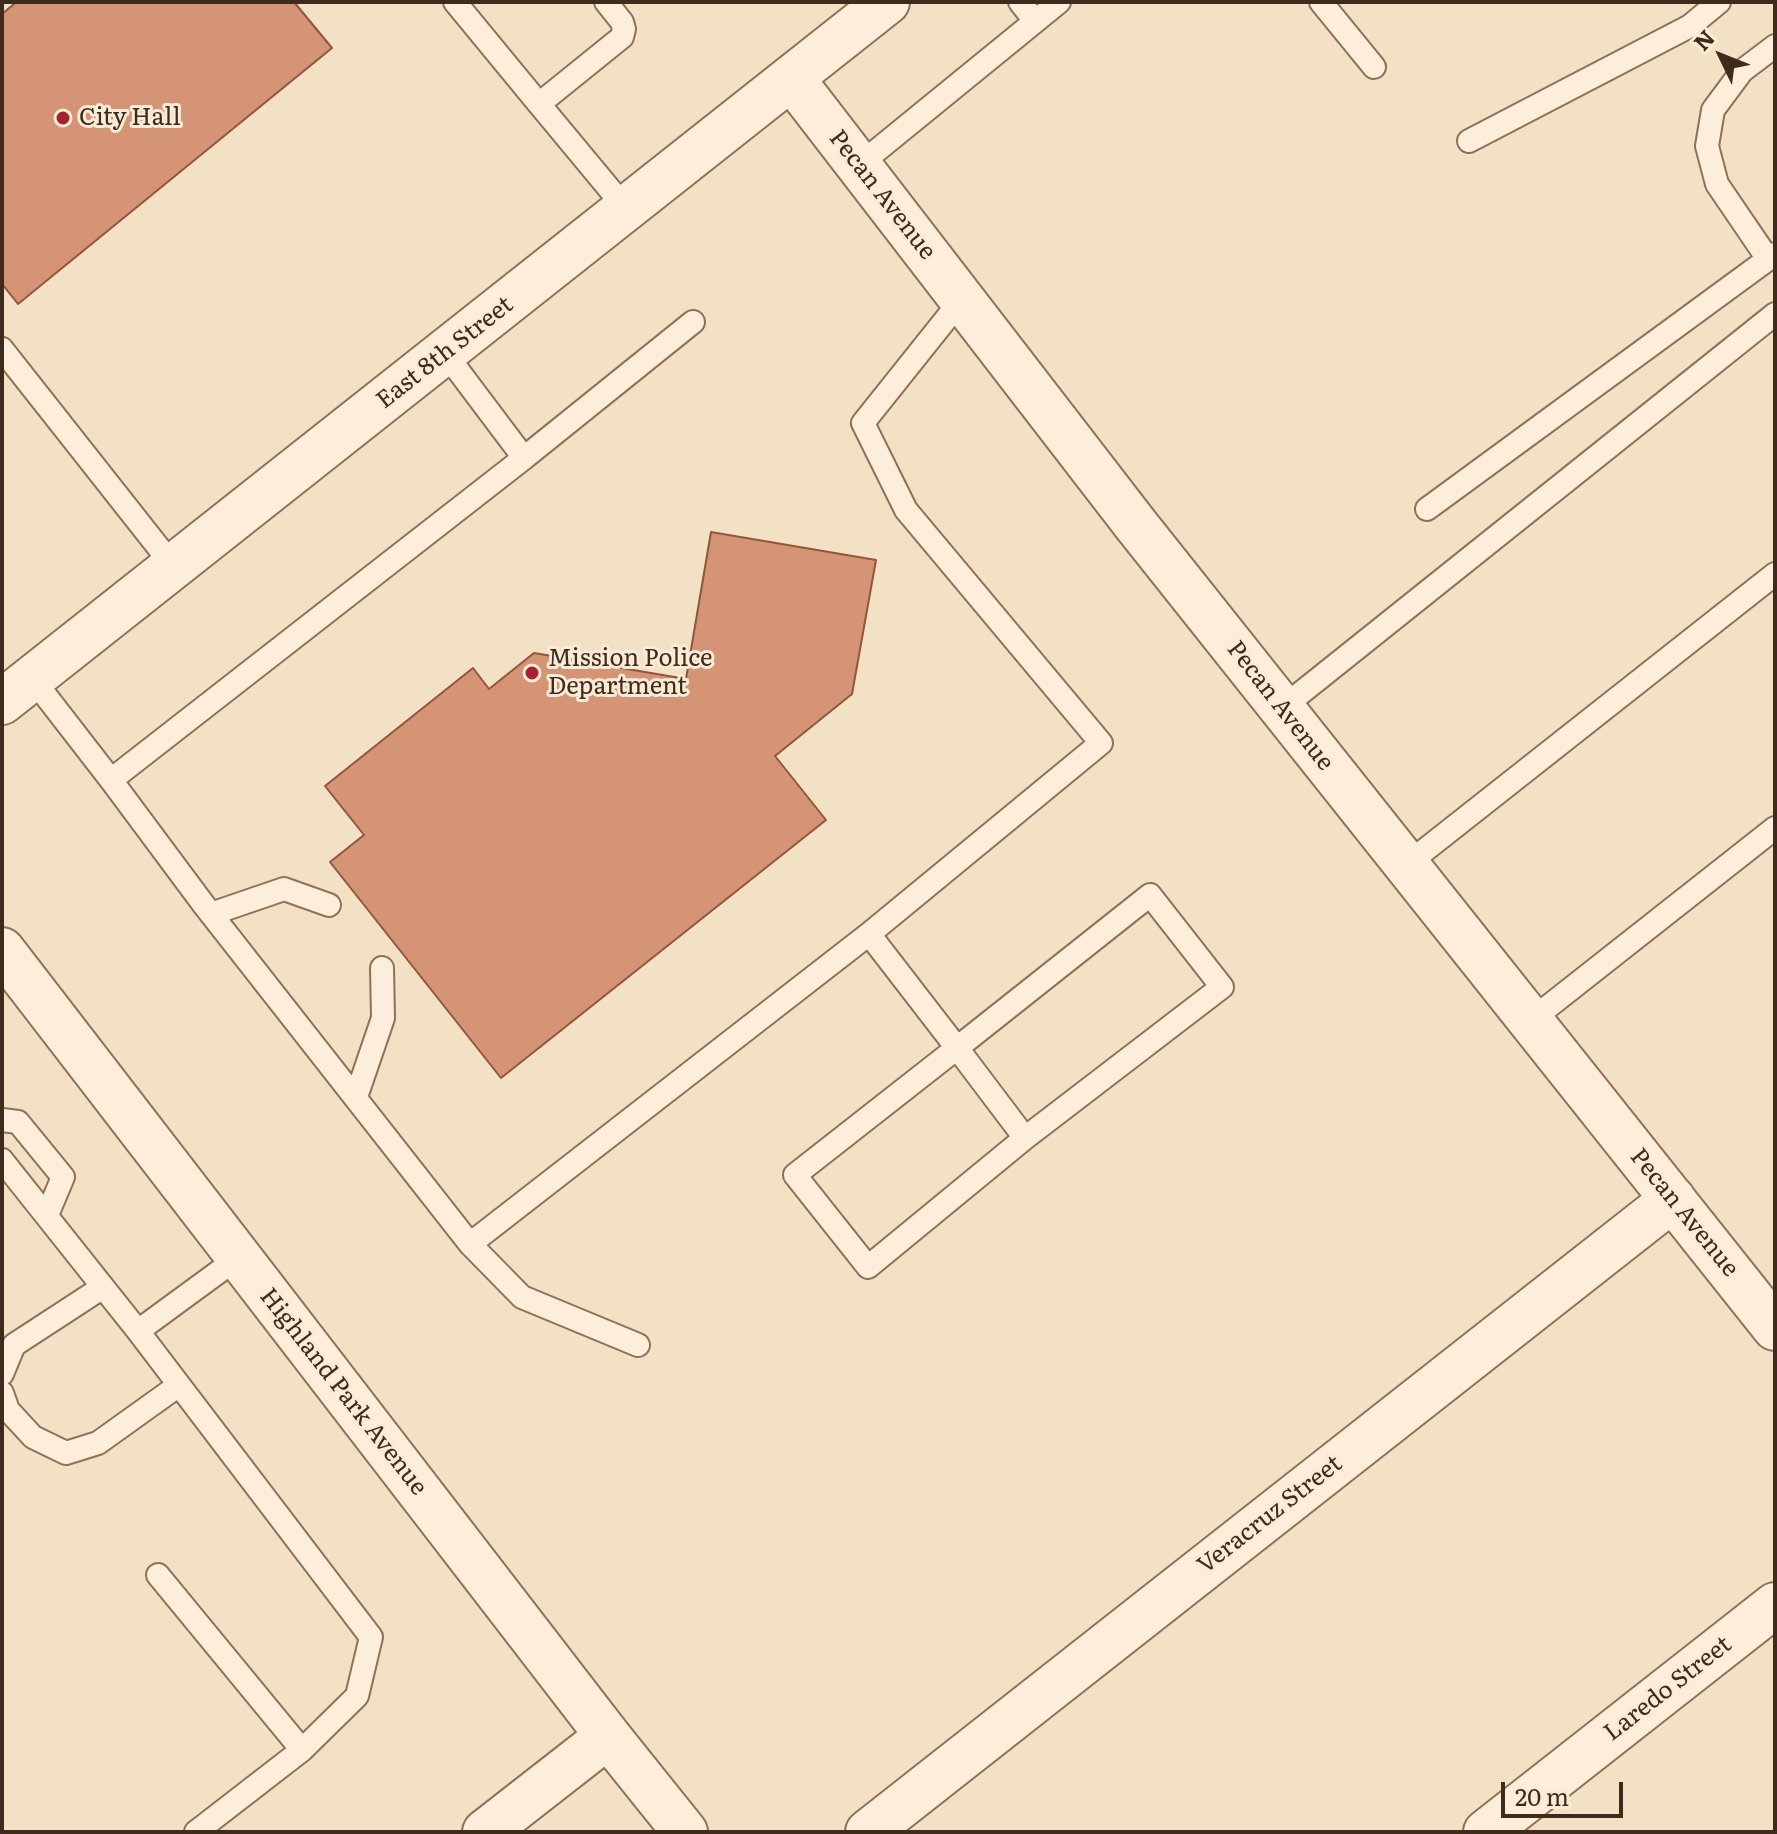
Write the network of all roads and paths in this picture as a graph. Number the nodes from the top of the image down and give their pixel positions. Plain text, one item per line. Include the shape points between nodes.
1 (455, 2) edge
2 (606, 2) edge
3 (887, 2) edge
4 (1020, 2) edge
5 (1059, 2) edge
6 (1321, 2) edge
7 (1719, 2) edge
8 (1035, 21) junction
9 (1775, 46) edge
10 (1374, 67) dead end
11 (792, 79) junction
12 (539, 104) junction
13 (1469, 141) dead end
14 (859, 165) junction
15 (627, 210) junction
16 (1772, 256) edge
17 (962, 299) junction
18 (1775, 314) edge
19 (693, 322) dead end
20 (2, 349) edge
21 (445, 353) junction
22 (524, 458) junction
23 (1427, 509) dead end
24 (174, 567) junction
25 (1775, 574) edge
26 (17, 690) edge
27 (1282, 708) junction
28 (111, 780) junction
29 (1775, 828) edge
30 (1406, 865) junction
31 (329, 905) dead end
32 (211, 914) junction
33 (869, 934) junction
34 (2, 950) edge
35 (382, 968) dead end
36 (1530, 1021) junction
37 (957, 1048) junction
38 (356, 1097) junction
39 (2, 1120) edge
40 (1025, 1138) junction
41 (2, 1160) edge
42 (1673, 1199) junction
43 (47, 1215) junction
44 (470, 1244) junction
45 (239, 1257) junction
46 (103, 1287) junction
47 (1775, 1328) edge
48 (138, 1331) junction
49 (638, 1345) dead end
50 (2, 1374) edge
51 (179, 1385) junction
52 (2, 1393) edge
53 (158, 1575) dead end
54 (1775, 1605) edge
55 (608, 1736) junction
56 (302, 1750) junction
57 (196, 1832) edge
58 (485, 1832) edge
59 (685, 1832) edge
60 (868, 1832) edge
61 (1486, 1832) edge

1 - 12 lane
2 - 12 lane via 622,22 622,37
3 - 11 street, East 8th Street
4 - 8 lane
5 - 8 lane
6 - 10 lane
7 - 13 lane via 1690,26
8 - 14 lane
9 - 16 lane via 1742,71 1713,110 1707,146 1717,184
11 - 14 street, Pecan Avenue
11 - 15 street, East 8th Street
12 - 15 lane
14 - 17 street, Pecan Avenue
15 - 21 street, East 8th Street
16 - 23 lane
17 - 27 street, Pecan Avenue
17 - 33 lane via 863,423 906,510 1101,743
18 - 27 lane
19 - 22 lane
20 - 24 lane
21 - 22 lane
21 - 24 street, East 8th Street
22 - 28 lane
24 - 26 street, East 8th Street
25 - 30 lane
26 - 28 lane
27 - 30 street, Pecan Avenue
28 - 32 lane
29 - 36 lane
30 - 36 street, Pecan Avenue
31 - 32 lane via 284,889
32 - 38 lane
33 - 37 lane
33 - 44 lane
34 - 45 street, Highland Park Avenue
35 - 38 lane via 383,1018
36 - 42 street, Pecan Avenue
37 - 40 lane
37 - 40 lane via 795,1175 868,1267
37 - 40 lane via 1150,895 1222,987
38 - 44 lane
39 - 43 lane via 18,1122 63,1177
41 - 43 lane
42 - 47 street, Pecan Avenue
42 - 60 street, Veracruz Street
43 - 46 lane
44 - 49 lane via 522,1297
45 - 48 lane
45 - 55 street, Highland Park Avenue
46 - 48 lane
46 - 50 lane via 14,1345
48 - 51 lane
51 - 52 lane via 98,1443 66,1453 33,1437 8,1410
51 - 56 lane via 371,1637 357,1696
53 - 56 lane
54 - 61 street, Laredo Street
55 - 58 street
55 - 59 street, Highland Park Avenue
56 - 57 lane

